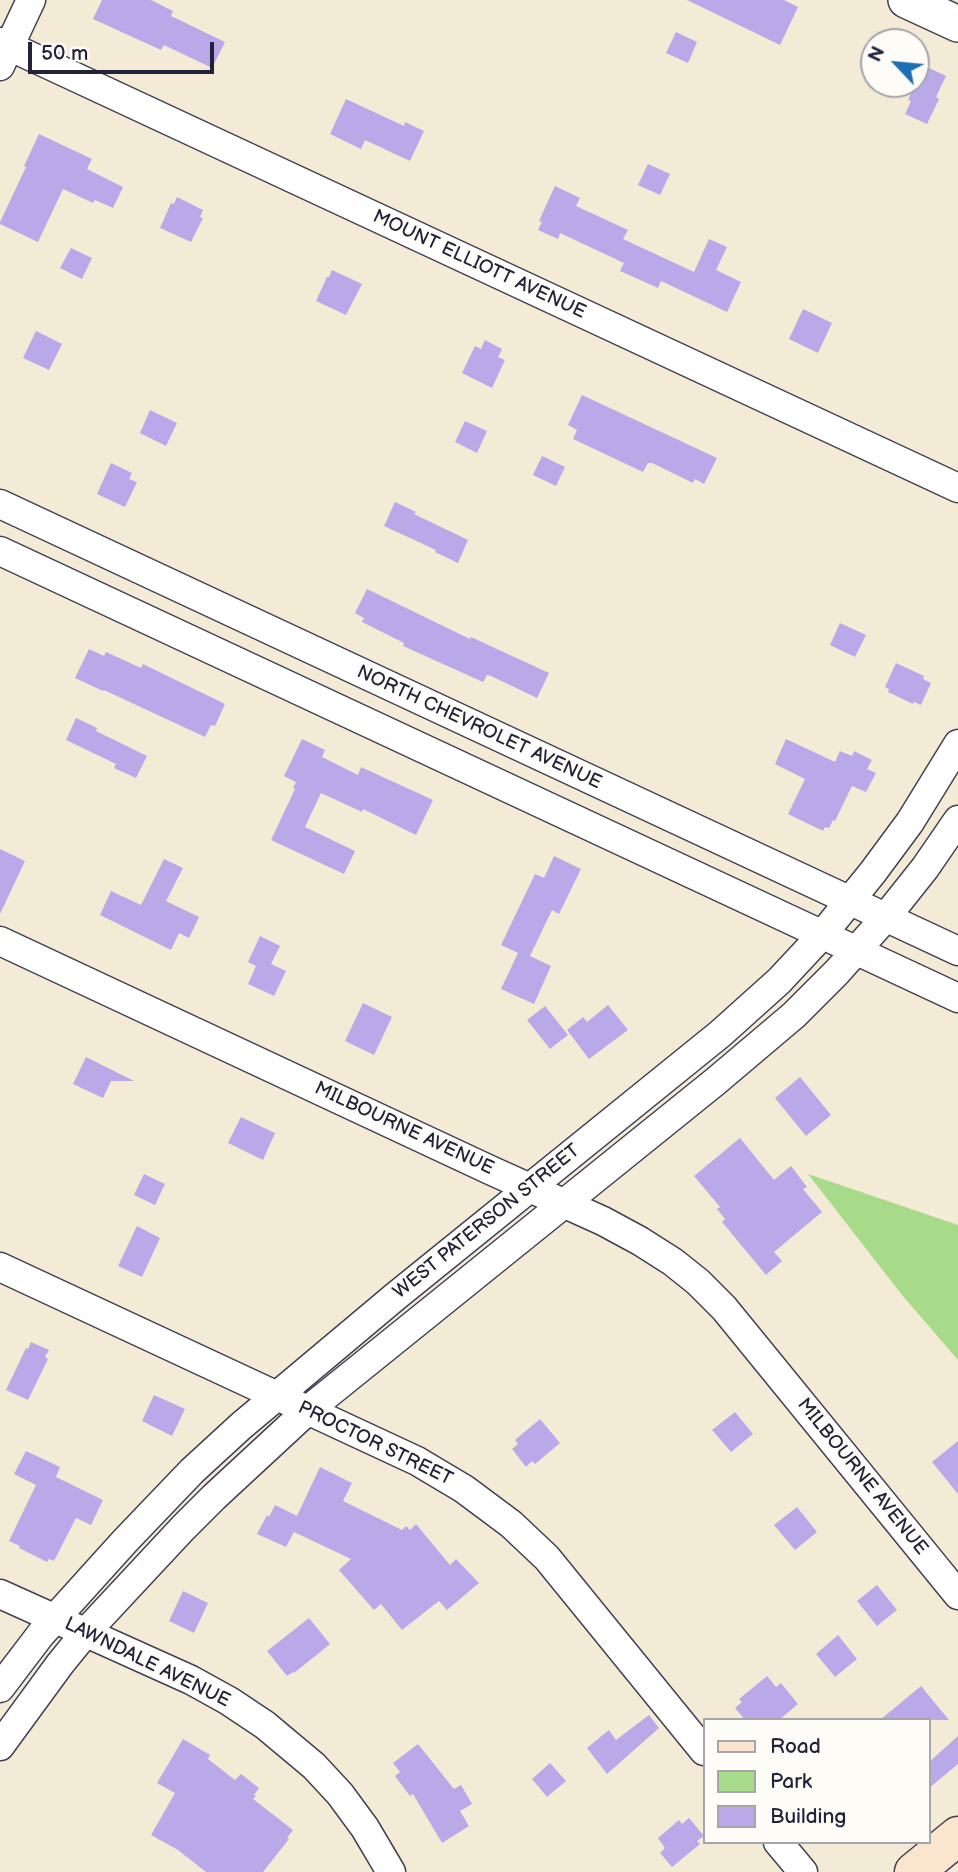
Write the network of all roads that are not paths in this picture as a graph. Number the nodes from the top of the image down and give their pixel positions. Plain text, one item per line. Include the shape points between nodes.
1 (31, 0) edge
2 (906, 0) edge
3 (958, 24) edge
4 (3, 52) edge
5 (958, 488) edge
6 (0, 505) edge
7 (0, 551) edge
8 (328, 657) junction
9 (310, 696) junction
10 (958, 744) edge
11 (958, 820) edge
12 (850, 901) junction
13 (886, 917) junction
14 (822, 935) junction
15 (0, 941) edge
16 (857, 951) junction
17 (958, 951) edge
18 (958, 998) edge
19 (530, 1188) junction
20 (565, 1203) junction
21 (0, 1267) edge
22 (276, 1396) junction
23 (308, 1410) junction
24 (0, 1594) edge
25 (958, 1595) edge
26 (54, 1619) junction
27 (86, 1632) junction
28 (0, 1688) edge
29 (0, 1746) edge
30 (702, 1749) edge
31 (958, 1836) edge
32 (780, 1844) edge
33 (391, 1872) edge
34 (803, 1872) edge
35 (914, 1872) edge

1 - 4 street
2 - 3 street
4 - 5 street, MOUNT ELLIOTT AVENUE
6 - 8 street, NORTH CHEVROLET AVENUE
7 - 9 street
8 - 9 street
8 - 12 street, NORTH CHEVROLET AVENUE
9 - 14 street
10 - 12 street, WEST PATERSON STREET via 910,822
11 - 13 street, WEST PATERSON STREET
12 - 13 street, NORTH CHEVROLET AVENUE
12 - 14 street, WEST PATERSON STREET
13 - 16 street, WEST PATERSON STREET
13 - 17 street, NORTH CHEVROLET AVENUE
14 - 16 street
14 - 19 street, WEST PATERSON STREET via 737,1020
15 - 19 street, MILBOURNE AVENUE
16 - 18 street
16 - 20 street, WEST PATERSON STREET via 773,1034
19 - 20 street, MILBOURNE AVENUE
19 - 22 street, WEST PATERSON STREET
20 - 23 street, WEST PATERSON STREET
20 - 25 street, MILBOURNE AVENUE via 640,1241 712,1296
21 - 22 street, PROCTOR STREET
22 - 23 street, PROCTOR STREET
22 - 26 street, WEST PATERSON STREET via 173,1491
23 - 27 street, WEST PATERSON STREET via 183,1528
23 - 30 street, PROCTOR STREET via 432,1470 517,1529 562,1576
24 - 26 street, LAWNDALE AVENUE
26 - 27 street, LAWNDALE AVENUE
26 - 28 street, WEST PATERSON STREET
27 - 29 street, WEST PATERSON STREET
27 - 33 street, LAWNDALE AVENUE via 211,1690 283,1739 340,1794
31 - 35 main road
32 - 34 street

